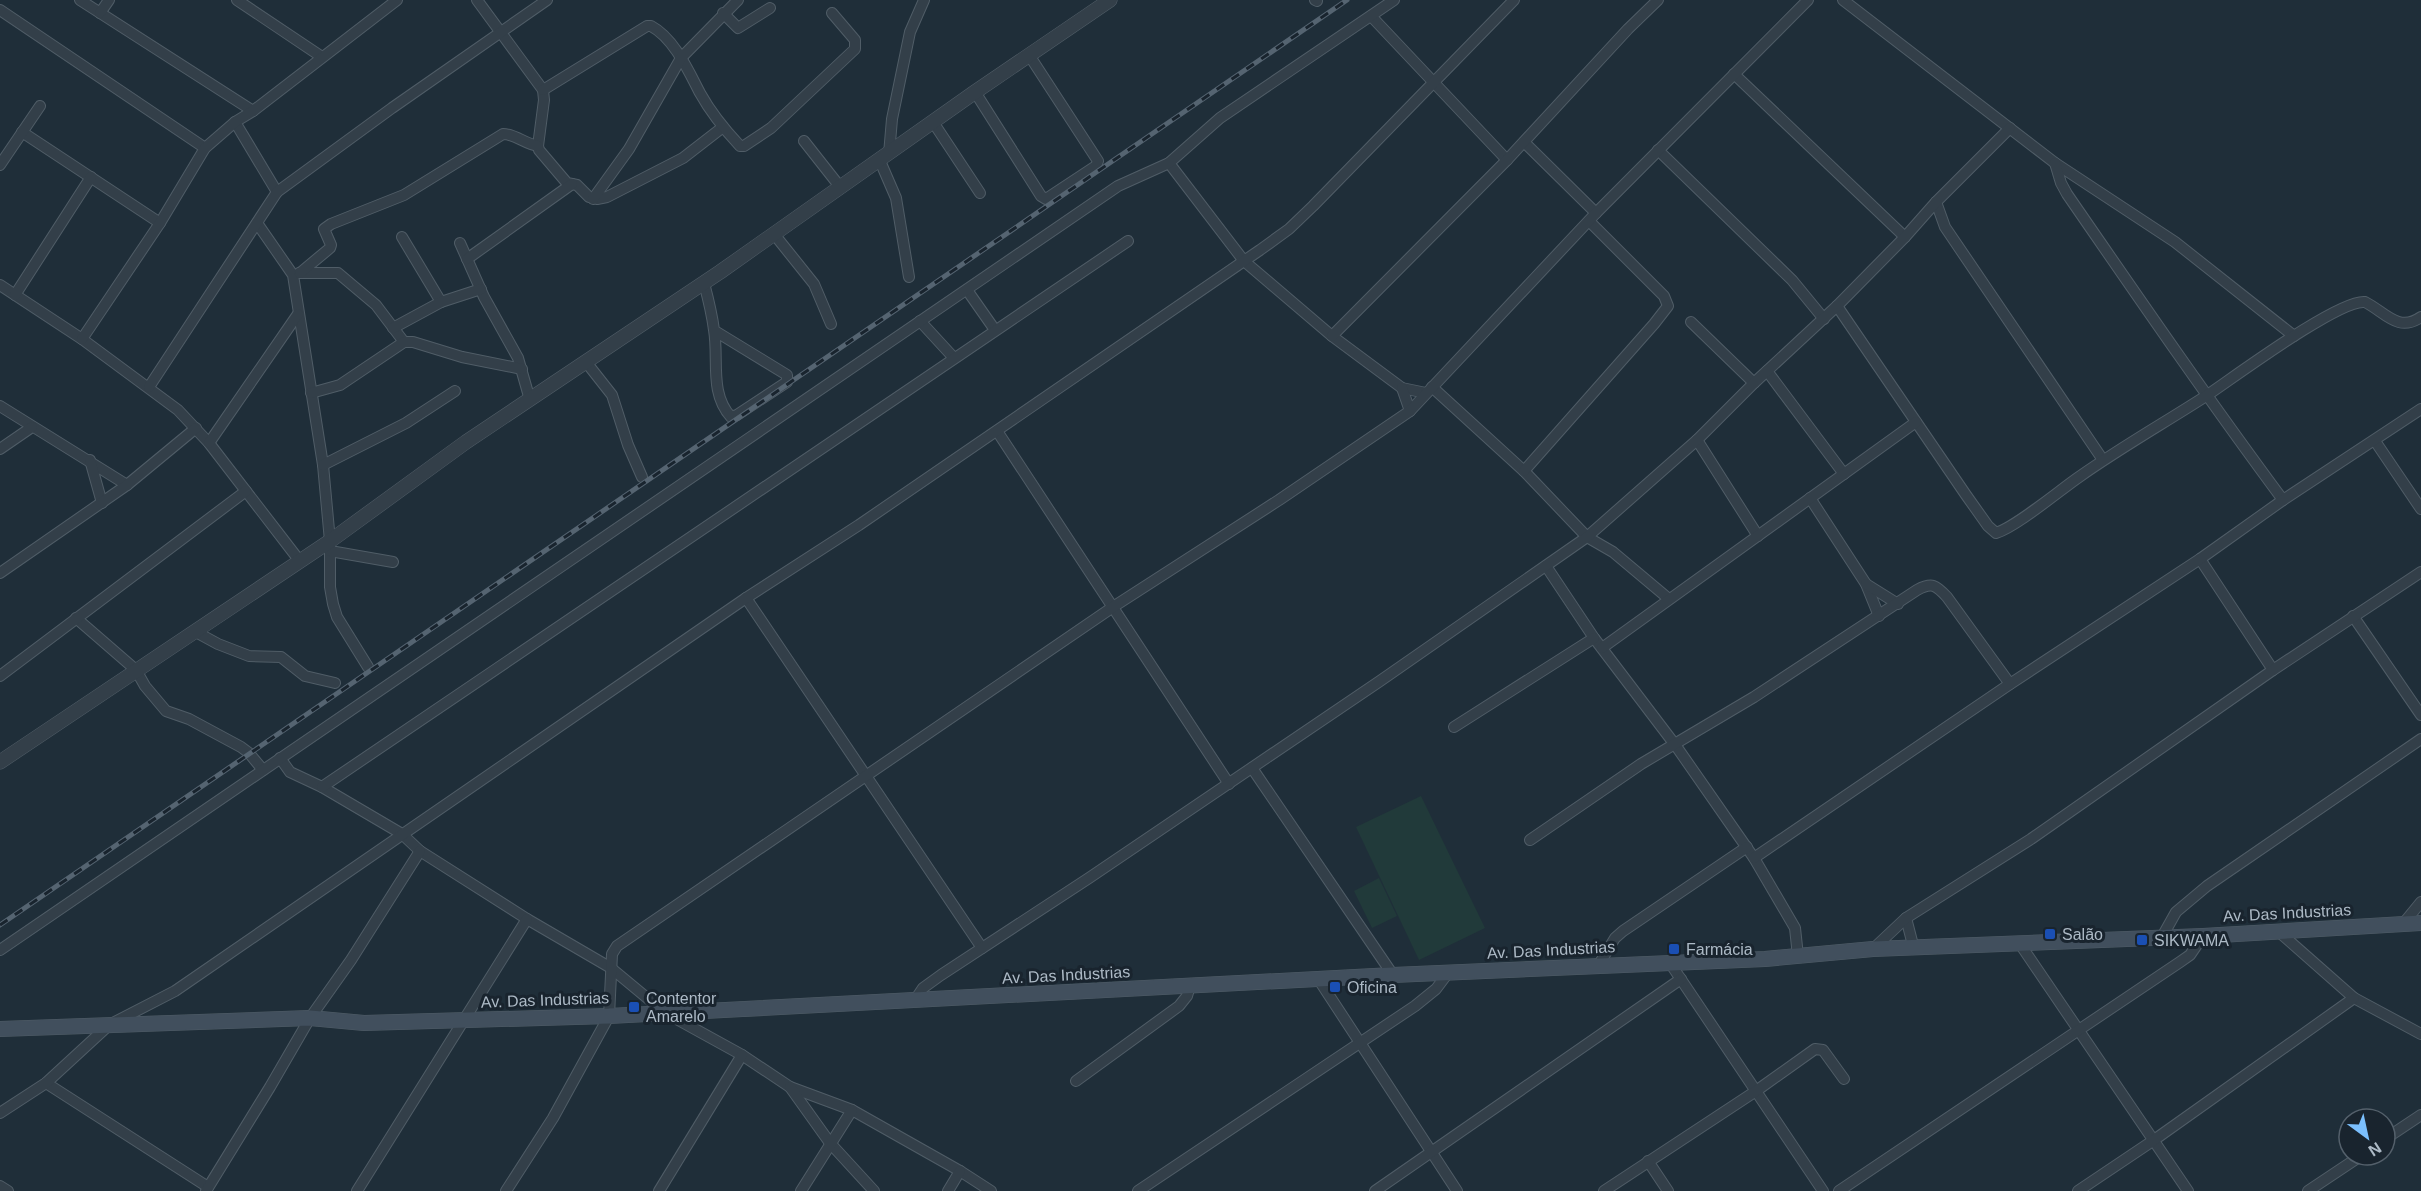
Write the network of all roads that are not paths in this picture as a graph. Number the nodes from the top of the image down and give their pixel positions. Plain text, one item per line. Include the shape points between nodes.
1 (80, 0) edge
2 (109, 0) edge
3 (237, 0) edge
4 (477, 0) edge
5 (547, 0) edge
6 (738, 0) edge
7 (924, 0) edge
8 (1110, 0) edge
9 (1394, 0) edge
10 (1514, 0) edge
11 (1658, 0) edge
12 (1808, 0) edge
13 (1843, 0) edge
14 (388, 2) edge
15 (770, 8) dead end
16 (0, 10) edge
17 (100, 13) junction
18 (723, 13) junction
19 (832, 13) dead end
20 (1371, 16) junction
21 (502, 32) junction
22 (1029, 55) junction
23 (322, 57) junction
24 (681, 58) junction
25 (1734, 74) junction
26 (1434, 82) junction
27 (543, 90) junction
28 (975, 92) junction
29 (40, 106) dead end
30 (253, 111) junction
31 (235, 122) junction
32 (933, 122) junction
33 (723, 127) junction
34 (2010, 129) junction
35 (22, 132) junction
36 (804, 141) dead end
37 (1524, 142) junction
38 (538, 146) junction
39 (205, 148) junction
40 (1658, 150) junction
41 (885, 157) junction
42 (1507, 160) junction
43 (1169, 163) junction
44 (2055, 163) junction
45 (0, 165) edge
46 (92, 177) junction
47 (572, 183) junction
48 (841, 188) junction
49 (278, 192) junction
50 (980, 193) dead end
51 (593, 199) junction
52 (1936, 202) junction
53 (1592, 217) junction
54 (1923, 217) junction
55 (160, 223) junction
56 (257, 223) junction
57 (1945, 227) junction
58 (774, 234) junction
59 (402, 237) dead end
60 (1905, 237) junction
61 (1128, 241) dead end
62 (460, 243) dead end
63 (324, 254) junction
64 (466, 259) junction
65 (1244, 261) junction
66 (338, 273) junction
67 (296, 274) junction
68 (909, 277) dead end
69 (704, 283) junction
70 (0, 285) edge
71 (481, 289) junction
72 (967, 290) junction
73 (15, 294) junction
74 (441, 302) junction
75 (1837, 306) junction
76 (298, 314) junction
77 (2421, 317) edge
78 (1824, 319) junction
79 (920, 321) junction
80 (1691, 322) dead end
81 (831, 324) dead end
82 (393, 328) junction
83 (995, 330) junction
84 (715, 331) junction
85 (1332, 336) junction
86 (2294, 336) junction
87 (82, 339) junction
88 (404, 342) junction
89 (954, 358) junction
90 (586, 362) junction
91 (522, 369) junction
92 (1767, 371) junction
93 (1754, 383) junction
94 (148, 387) junction
95 (1402, 388) junction
96 (1429, 390) junction
97 (455, 391) dead end
98 (311, 393) junction
99 (2206, 396) junction
100 (530, 400) junction
101 (0, 406) edge
102 (2421, 409) edge
103 (1410, 411) junction
104 (1916, 422) junction
105 (32, 427) junction
106 (196, 428) junction
107 (997, 431) junction
108 (1697, 440) junction
109 (2375, 441) junction
110 (209, 443) junction
111 (0, 449) edge
112 (90, 460) junction
113 (2103, 460) junction
114 (323, 465) junction
115 (1524, 471) junction
116 (1844, 474) junction
117 (642, 477) dead end
118 (127, 485) junction
119 (246, 490) junction
120 (1810, 498) junction
121 (2283, 500) junction
122 (102, 503) junction
123 (2421, 509) edge
124 (1758, 536) junction
125 (1587, 537) junction
126 (330, 546) junction
127 (2200, 559) junction
128 (299, 560) junction
129 (393, 562) dead end
130 (1546, 566) junction
131 (2421, 572) edge
132 (0, 573) edge
133 (1866, 584) junction
134 (746, 598) junction
135 (1670, 599) junction
136 (1898, 604) junction
137 (1113, 607) junction
138 (1879, 616) junction
139 (2354, 616) junction
140 (76, 618) junction
141 (194, 631) junction
142 (1594, 638) junction
143 (1602, 648) junction
144 (368, 667) dead end
145 (136, 670) junction
146 (2273, 670) junction
147 (0, 676) edge
148 (335, 683) dead end
149 (2010, 684) junction
150 (2421, 715) edge
151 (1454, 727) dead end
152 (2421, 739) edge
153 (1676, 746) junction
154 (280, 758) junction
155 (0, 762) edge
156 (1252, 768) junction
157 (263, 770) junction
158 (867, 777) junction
159 (1229, 784) junction
160 (322, 787) junction
161 (402, 834) junction
162 (1530, 840) dead end
163 (1747, 848) junction
164 (420, 851) junction
165 (1754, 858) junction
166 (2421, 903) edge
167 (1906, 918) junction
168 (527, 919) junction
169 (2421, 923) edge
170 (2403, 924) junction
171 (2278, 931) junction
172 (2204, 936) junction
173 (2159, 937) junction
174 (2020, 944) junction
175 (982, 948) junction
176 (1914, 948) junction
177 (1873, 949) junction
178 (0, 950) edge
179 (1798, 956) junction
180 (1670, 963) junction
181 (1598, 966) junction
182 (611, 968) junction
183 (1448, 974) junction
184 (1394, 975) junction
185 (1681, 979) junction
186 (1319, 980) junction
187 (1190, 987) junction
188 (2355, 998) junction
189 (915, 1000) junction
190 (664, 1012) junction
191 (609, 1016) junction
192 (310, 1017) junction
193 (463, 1021) junction
194 (110, 1025) junction
195 (0, 1029) edge
196 (2080, 1029) junction
197 (2421, 1034) edge
198 (1359, 1044) junction
199 (742, 1055) junction
200 (1844, 1080) dead end
201 (1076, 1081) dead end
202 (46, 1083) junction
203 (790, 1087) junction
204 (1756, 1091) junction
205 (852, 1110) junction
206 (0, 1113) edge
207 (2421, 1115) edge
208 (2397, 1131) edge
209 (2154, 1140) junction
210 (830, 1143) junction
211 (1430, 1153) junction
212 (1648, 1161) junction
213 (2344, 1167) edge
214 (960, 1171) junction
215 (0, 1186) edge
216 (207, 1189) edge
217 (8, 1191) edge
218 (357, 1191) edge
219 (506, 1191) edge
220 (659, 1191) edge
221 (801, 1191) edge
222 (874, 1191) edge
223 (948, 1191) edge
224 (991, 1191) edge
225 (1138, 1191) edge
226 (1376, 1191) edge
227 (1457, 1191) edge
228 (1604, 1191) edge
229 (1668, 1191) edge
230 (1823, 1191) edge
231 (1839, 1191) edge
232 (2078, 1191) edge
233 (2188, 1191) edge
234 (2308, 1191) edge

1 - 17 street
2 - 17 street
3 - 23 street
4 - 21 street
5 - 21 street
6 - 18 street
7 - 41 street via 910,32
8 - 22 street
9 - 20 street
10 - 26 street
11 - 37 street
12 - 25 street
13 - 34 street
14 - 23 street
15 - 18 street via 738,28
16 - 39 street
17 - 30 street
18 - 24 street
19 - 33 street via 855,40 853,51 771,128 747,145 740,146
20 - 26 street
20 - 43 street via 1220,118
21 - 27 street
21 - 49 street
22 - 28 street
22 - 28 street via 1098,161 1096,166 1046,199 1041,196
23 - 30 street
24 - 27 street via 655,28 647,26
24 - 33 street
24 - 51 street via 629,149
25 - 40 street
25 - 60 street
26 - 42 street
26 - 65 street via 1297,221
27 - 38 street
28 - 32 street
29 - 35 street
30 - 31 street
31 - 39 street
31 - 49 street
32 - 41 street
32 - 50 street
33 - 51 street via 683,158 607,197
34 - 44 street
34 - 52 street
35 - 45 street
35 - 46 street
36 - 48 street
37 - 42 street
37 - 53 street
38 - 47 street via 562,178
38 - 63 street via 527,145 508,134 498,136 404,195 330,224 324,229 331,246
39 - 55 street
40 - 53 street
40 - 78 street via 1792,280
41 - 48 street
41 - 68 street
42 - 85 street
43 - 65 street
43 - 72 street via 1118,186
44 - 86 street via 2175,242
44 - 99 street via 2067,194
46 - 55 street
46 - 73 street
47 - 51 street
47 - 64 street
48 - 58 street
49 - 56 street
52 - 54 street
52 - 57 street
53 - 96 street
53 - 115 street via 1664,296 1667,309
54 - 57 street
54 - 60 street
55 - 87 street
56 - 67 street
56 - 94 street
57 - 113 street
58 - 69 street
58 - 81 street via 814,284
59 - 74 street
60 - 75 street
61 - 83 street
62 - 64 street
63 - 66 street
63 - 67 street
64 - 71 street
65 - 85 street
65 - 107 street
66 - 67 street
66 - 82 street via 376,305
67 - 76 street
69 - 84 street
69 - 90 street
70 - 73 street
71 - 74 street
71 - 91 street
72 - 79 street
72 - 83 street
73 - 87 street
74 - 82 street
75 - 78 street
75 - 104 street
76 - 98 street
76 - 110 street
77 - 86 street via 2404,324 2360,301
78 - 92 street
79 - 89 street
79 - 154 street
80 - 93 street
82 - 88 street
83 - 89 street
84 - 84 street via 788,375 787,382 731,417 721,402 716,381
85 - 95 street
86 - 99 street
87 - 94 street
88 - 91 street
88 - 98 street via 340,385
89 - 160 street
90 - 100 street
90 - 117 street via 612,395
91 - 100 street
92 - 93 street
92 - 116 street
93 - 108 street
94 - 106 street
95 - 96 street
95 - 103 street
96 - 103 street
96 - 115 street
97 - 114 street via 406,423
98 - 114 street
99 - 113 street
99 - 121 street
100 - 126 street via 457,448
101 - 105 street
102 - 109 street
103 - 137 street
104 - 113 street via 1996,532
104 - 116 street
105 - 111 street
105 - 112 street
106 - 110 street
106 - 118 street
107 - 134 street
107 - 137 street
108 - 124 street
108 - 125 street
109 - 121 street
109 - 123 street
110 - 119 street
112 - 118 street
112 - 122 street
114 - 126 street
115 - 125 street
116 - 120 street
118 - 122 street
119 - 128 street
119 - 140 street
120 - 124 street
120 - 133 street
121 - 127 street
122 - 132 street
124 - 135 street
125 - 130 street
125 - 135 street via 1613,552
126 - 128 street
126 - 129 street
126 - 144 street via 330,587 338,617
127 - 146 street
127 - 149 street
128 - 141 street
130 - 142 street
130 - 156 street
131 - 139 street
133 - 136 street
133 - 138 street
134 - 158 street
134 - 161 street
135 - 143 street
136 - 138 street
136 - 149 street via 1929,584 1937,586
137 - 158 street
137 - 159 street
138 - 153 street
139 - 146 street
139 - 150 street
140 - 145 street
140 - 147 street
141 - 145 street
141 - 148 street via 249,656 281,657 305,676
142 - 143 street
142 - 151 street
143 - 153 street
145 - 155 street
145 - 157 street via 166,711 241,747
146 - 167 street via 2031,839
149 - 165 street
152 - 173 street via 2207,886 2176,912
153 - 162 street via 1641,764
153 - 163 street
154 - 157 street
154 - 160 street via 290,772
156 - 159 street
156 - 184 street
157 - 178 street
158 - 175 street
158 - 182 street via 617,946
159 - 175 street
160 - 161 street
161 - 164 street
161 - 194 street via 175,991
163 - 165 street
163 - 181 street via 1623,931
164 - 168 street
164 - 192 street
165 - 179 street via 1795,928
166 - 170 street
167 - 176 street
167 - 177 street
168 - 182 street
168 - 193 street
169 - 170 main road, Av. Das Industrias
170 - 171 main road, Av. Das Industrias
171 - 172 main road, Av. Das Industrias
171 - 188 street
172 - 173 main road, Av. Das Industrias
172 - 196 street via 2180,962
173 - 174 main road, Av. Das Industrias
174 - 176 main road, Av. Das Industrias
174 - 196 street
175 - 189 street via 929,983
176 - 177 main road, Av. Das Industrias
177 - 179 main road, Av. Das Industrias
179 - 180 main road, Av. Das Industrias
180 - 181 main road, Av. Das Industrias
180 - 185 street
181 - 183 main road, Av. Das Industrias
182 - 190 street
182 - 191 street
183 - 184 main road, Av. Das Industrias
183 - 198 street via 1424,999
184 - 186 main road, Av. Das Industrias
185 - 204 street
185 - 211 street
186 - 187 main road, Av. Das Industrias
186 - 198 street
187 - 189 main road, Av. Das Industrias
187 - 201 street via 1179,1006
188 - 197 street
188 - 209 street
189 - 190 main road, Av. Das Industrias
190 - 191 main road, Av. Das Industrias
190 - 199 street
191 - 193 main road, Av. Das Industrias
191 - 219 street via 553,1118
192 - 193 main road, Av. Das Industrias via 364,1023
192 - 194 main road, Av. Das Industrias
192 - 216 street
193 - 218 street
194 - 195 main road, Av. Das Industrias
194 - 202 street
196 - 209 street
196 - 231 street
198 - 211 street
198 - 225 street
199 - 203 street
199 - 220 street
200 - 204 street via 1819,1048
202 - 206 street
202 - 216 street
203 - 205 street
203 - 210 street
204 - 212 street
204 - 230 street
205 - 210 street
205 - 214 street
207 - 208 street
209 - 232 street
209 - 233 street
210 - 221 street
210 - 222 street
211 - 226 street
211 - 227 street
212 - 228 street
212 - 229 street
213 - 234 street
214 - 223 street
214 - 224 street
215 - 217 street

